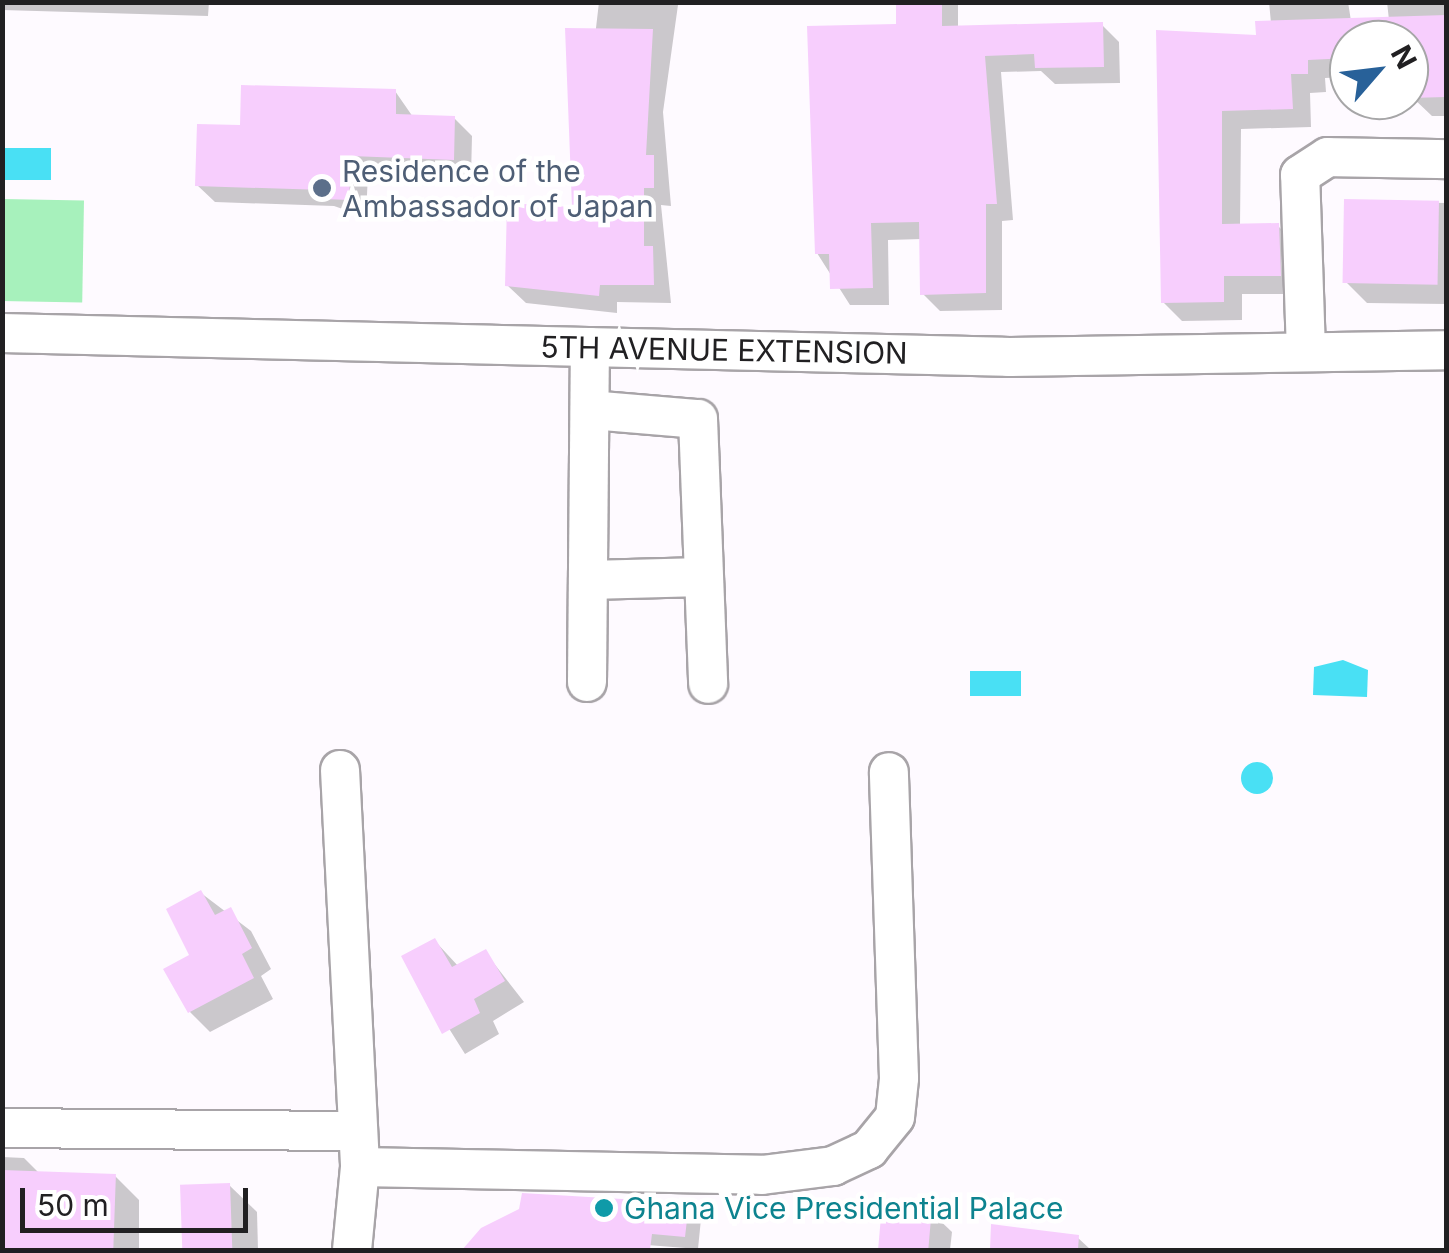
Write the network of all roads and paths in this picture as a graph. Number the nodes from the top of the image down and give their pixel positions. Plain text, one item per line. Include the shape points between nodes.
1 (1446, 158) edge
2 (2, 333) edge
3 (590, 347) junction
4 (1446, 350) edge
5 (1306, 352) junction
6 (590, 410) junction
7 (703, 576) junction
8 (588, 580) junction
9 (588, 682) dead end
10 (708, 684) dead end
11 (340, 770) dead end
12 (889, 772) dead end
13 (2, 1128) edge
14 (358, 1149) junction
15 (352, 1250) edge

1 - 5 street via 1328,157 1300,175
2 - 3 street, 5TH AVENUE EXTENSION
3 - 5 street, 5TH AVENUE EXTENSION
3 - 6 street
4 - 5 street, 5TH AVENUE EXTENSION
6 - 7 street via 698,419
6 - 8 street
7 - 8 street
7 - 10 street
8 - 9 street
11 - 14 street
12 - 14 street via 899,1078 895,1117 869,1148 802,1174
13 - 14 street
14 - 15 street

